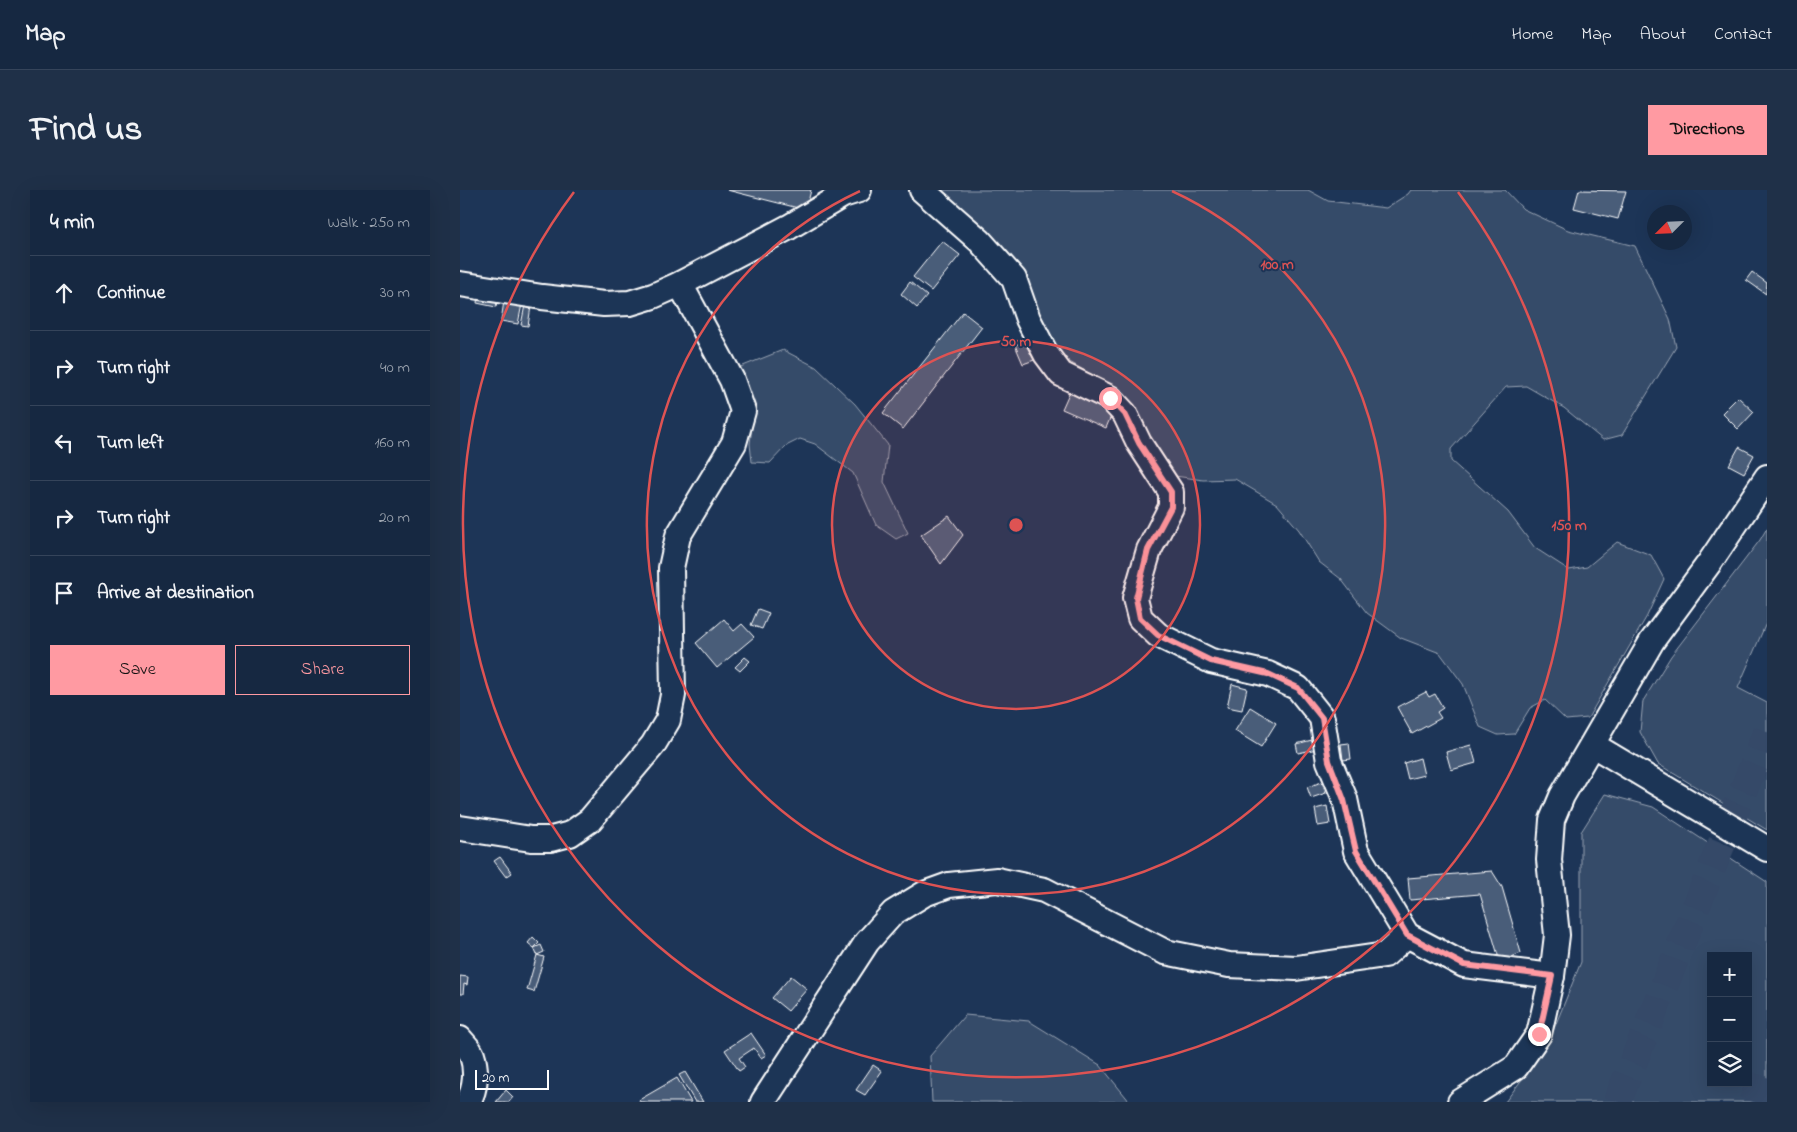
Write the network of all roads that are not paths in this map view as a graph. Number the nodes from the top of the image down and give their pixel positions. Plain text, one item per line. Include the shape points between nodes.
1 (859, 190) edge
2 (922, 190) edge
3 (460, 284) edge
4 (680, 284) junction
5 (1767, 478) edge
6 (1593, 745) junction
7 (460, 828) edge
8 (1767, 848) edge
9 (1407, 935) junction
10 (1552, 976) junction
11 (460, 1039) edge
12 (468, 1102) edge
13 (763, 1102) edge
14 (1460, 1102) edge

1 - 4 street via 843,195 790,227
2 - 9 street via 980,241 1014,279 1028,319 1046,354 1061,374 1110,398 1125,414 1139,443 1171,492 1171,507 1148,550 1136,598 1140,618 1158,635 1211,661 1268,674 1298,688 1322,718 1329,761 1344,800 1356,851
3 - 4 street via 604,304 630,303
4 - 7 street via 732,380 743,411 734,443 678,536 671,568 673,695 668,720 653,745 590,820 570,834 531,840
5 - 6 street via 1652,641
6 - 8 street
6 - 10 street via 1562,796 1552,820 1549,860 1557,935
9 - 10 street via 1464,965
9 - 13 street via 1386,955 1296,968 1229,965 1165,952 1044,890 997,880 949,885 924,894 893,913 867,942
10 - 14 street via 1539,1034 1516,1067
11 - 12 street via 472,1054 475,1073 473,1093

